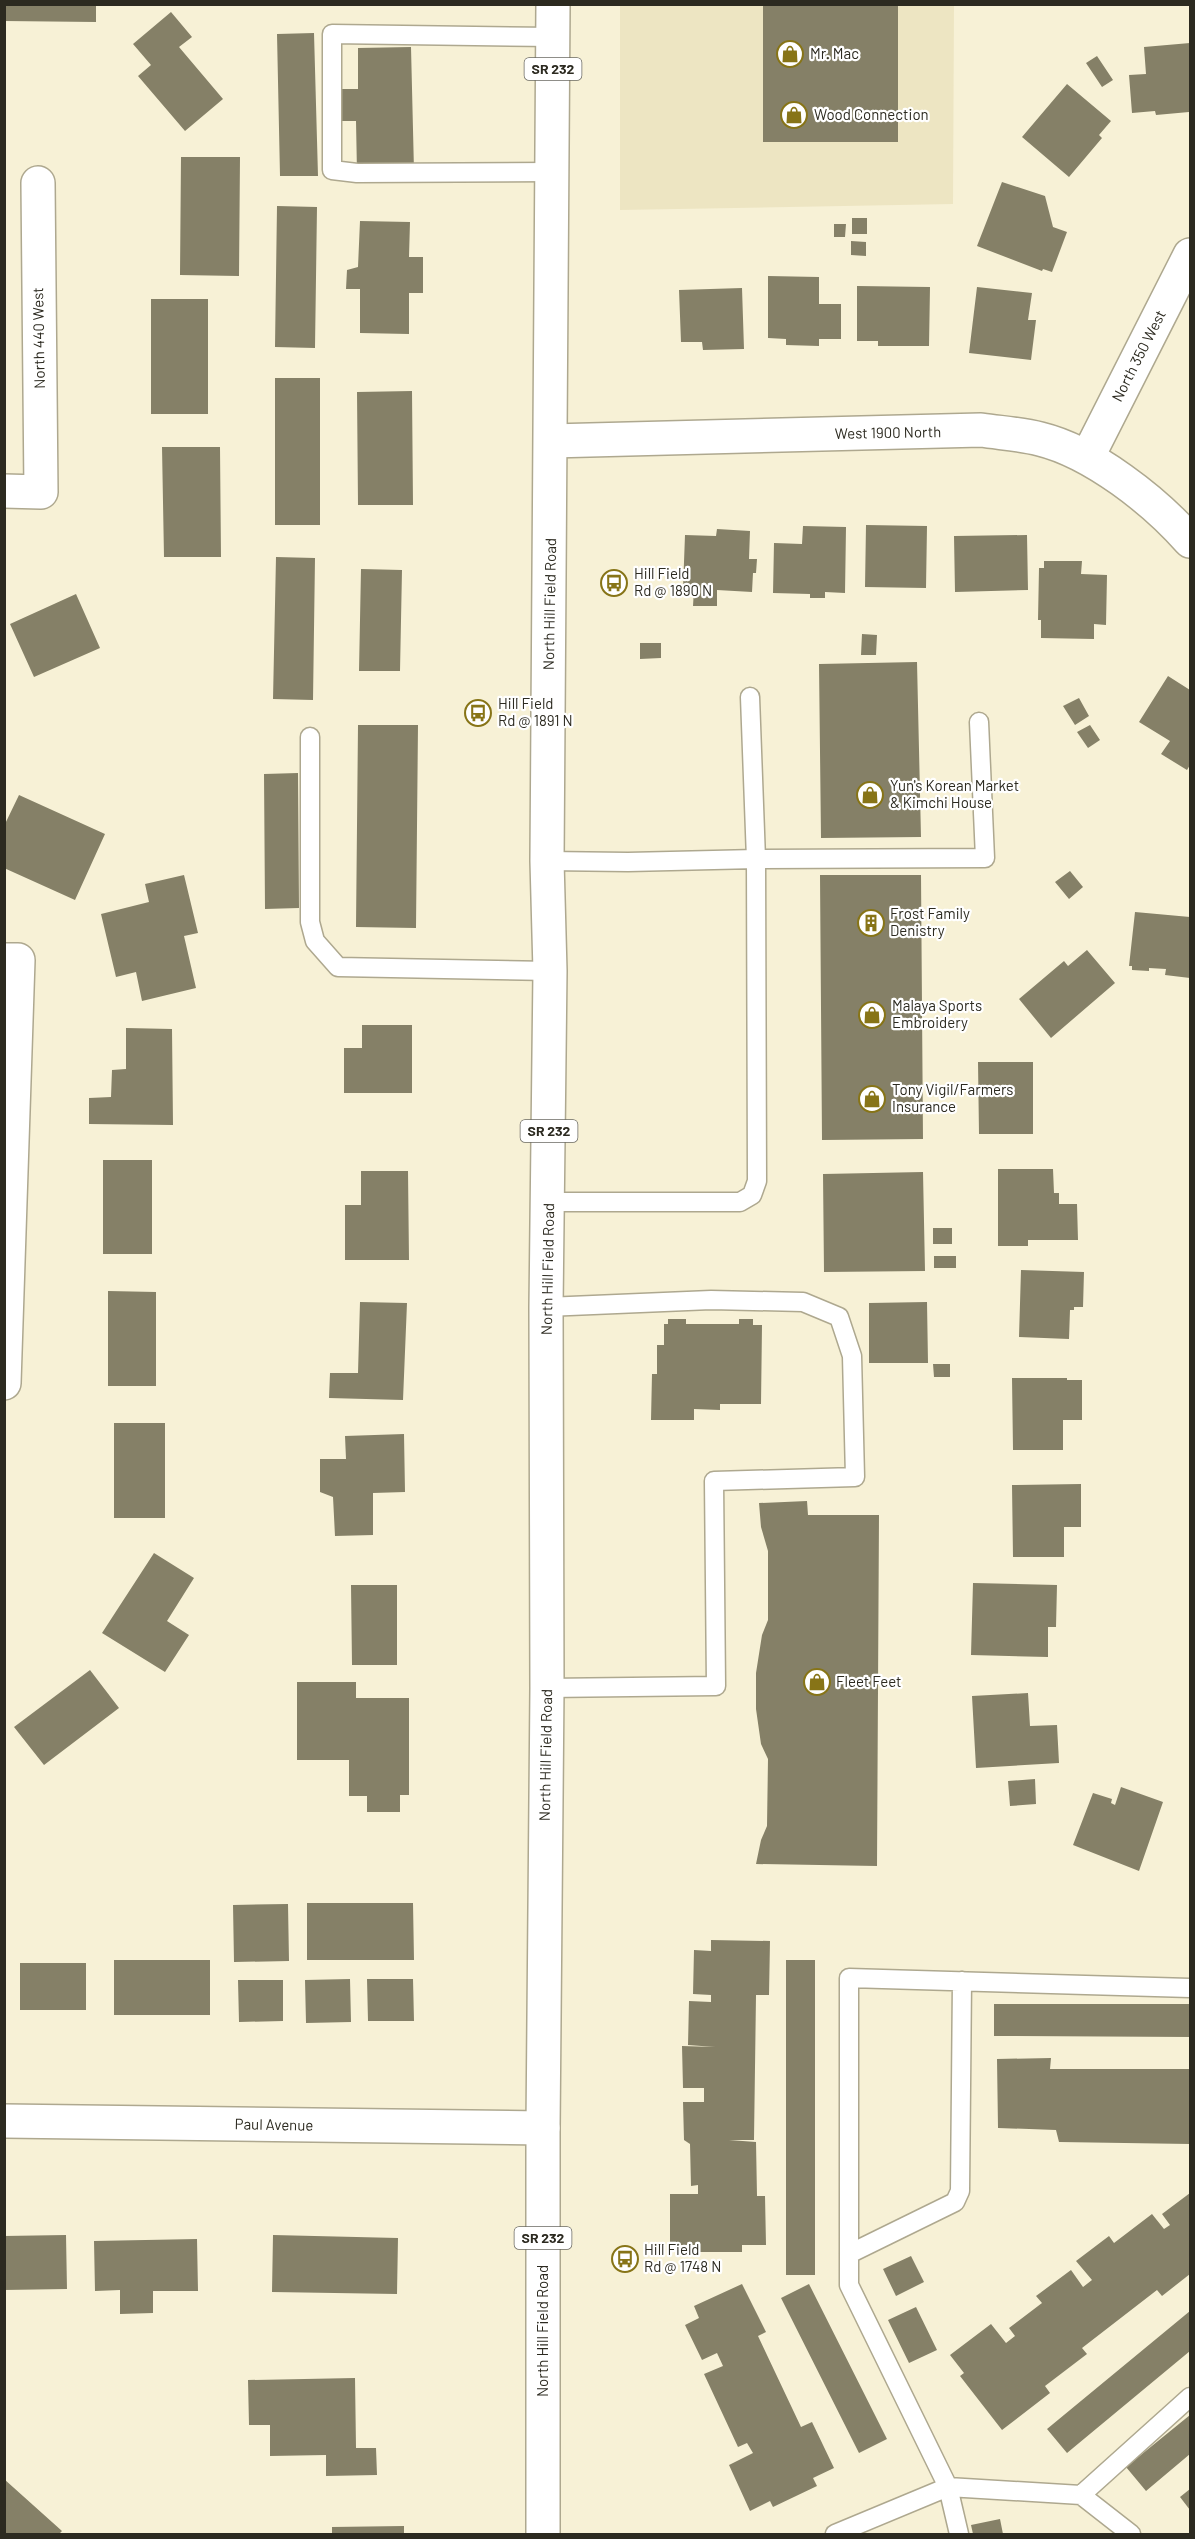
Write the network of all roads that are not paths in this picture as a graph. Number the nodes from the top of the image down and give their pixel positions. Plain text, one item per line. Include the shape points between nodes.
1 (552, 4) edge
2 (553, 37) junction
3 (553, 172) junction
4 (38, 183) dead end
5 (1191, 255) edge
6 (551, 441) junction
7 (1087, 458) junction
8 (4, 491) edge
9 (1191, 541) edge
10 (750, 697) dead end
11 (979, 722) dead end
12 (310, 737) dead end
13 (756, 859) junction
14 (547, 861) junction
15 (11, 960) edge
16 (550, 971) junction
17 (549, 1202) junction
18 (546, 1307) junction
19 (4, 1383) edge
20 (547, 1688) junction
21 (962, 1981) junction
22 (1191, 1988) edge
23 (4, 2121) edge
24 (543, 2128) junction
25 (849, 2254) junction
26 (1191, 2397) edge
27 (948, 2487) junction
28 (1081, 2495) junction
29 (543, 2535) edge
30 (835, 2535) edge
31 (959, 2535) edge
32 (1131, 2535) edge

1 - 2 main road, North Hill Field Road / SR 232
2 - 3 main road, North Hill Field Road / SR 232
2 - 3 lane via 332,34 332,170
3 - 6 main road, North Hill Field Road / SR 232
4 - 8 main road, North 440 West via 41,492
5 - 7 main road, North 350 West
6 - 7 main road, West 1900 North via 981,430 1041,439
6 - 14 main road, North Hill Field Road / SR 232
7 - 9 main road, West 1900 North via 1145,497
10 - 13 lane
11 - 13 lane via 985,858
12 - 16 lane via 310,922 315,941 338,967
13 - 14 lane
13 - 17 lane via 757,1181 752,1195 740,1202
14 - 16 main road, North Hill Field Road / SR 232
15 - 19 main road
16 - 17 main road, North Hill Field Road / SR 232
17 - 18 main road, North Hill Field Road / SR 232
18 - 20 main road, North Hill Field Road / SR 232
18 - 20 lane via 711,1300 803,1302 839,1317 852,1356 855,1477 714,1481 716,1686
20 - 24 main road, North Hill Field Road / SR 232
21 - 22 lane
21 - 25 lane via 960,2191 955,2202
21 - 25 lane via 849,1978
23 - 24 main road, Paul Avenue
24 - 29 main road, North Hill Field Road / SR 232
25 - 27 lane via 849,2285
26 - 28 lane
27 - 28 lane
27 - 30 lane
27 - 31 lane
28 - 32 lane

